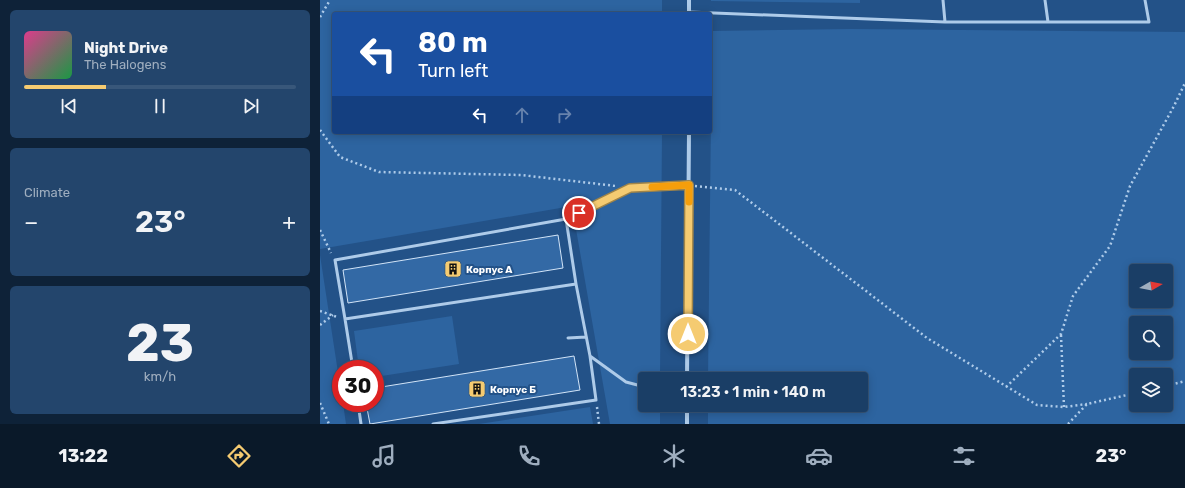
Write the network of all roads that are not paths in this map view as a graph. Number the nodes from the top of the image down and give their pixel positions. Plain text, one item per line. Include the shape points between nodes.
1 (689, 0) edge
2 (943, 0) edge
3 (1045, 0) edge
4 (1145, 0) edge
5 (689, 12) edge
6 (712, 14) edge
7 (945, 22) junction
8 (1048, 22) junction
9 (689, 134) edge
10 (689, 185) junction
11 (566, 219) junction
12 (576, 284) junction
13 (345, 319) junction
14 (586, 337) junction
15 (568, 338) dead end
16 (590, 356) junction
17 (352, 360) edge
18 (687, 372) edge
19 (638, 385) edge
20 (360, 412) edge
21 (687, 412) edge
22 (362, 424) edge
23 (433, 424) edge
24 (687, 424) edge

1 - 5 street
2 - 7 lane
3 - 8 lane
4 - 8 lane via 1149,22
6 - 7 lane
7 - 8 lane
9 - 10 street
10 - 11 lane via 630,188
10 - 18 street
11 - 12 lane
11 - 13 lane via 335,260
12 - 13 lane
12 - 14 lane
13 - 17 lane
14 - 15 lane
14 - 16 lane
16 - 19 lane via 626,382
16 - 23 lane via 596,400
20 - 22 lane
21 - 24 street

